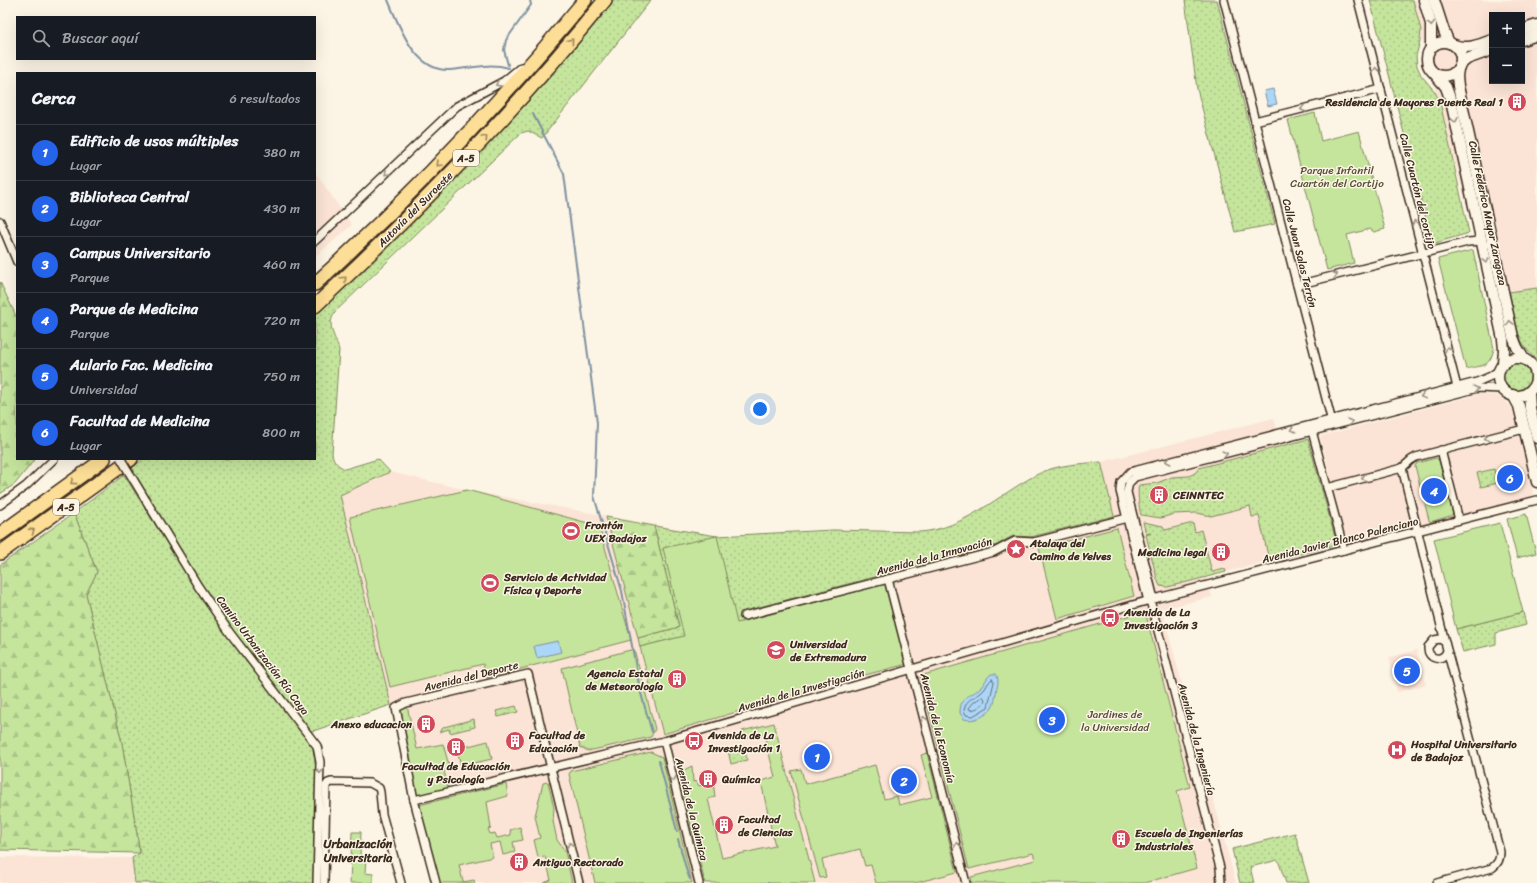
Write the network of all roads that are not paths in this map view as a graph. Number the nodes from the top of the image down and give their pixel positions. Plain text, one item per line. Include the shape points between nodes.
1 (585, 0) edge
2 (605, 0) edge
3 (1224, 0) edge
4 (1358, 0) edge
5 (1424, 0) edge
6 (1434, 0) edge
7 (1537, 25) edge
8 (1525, 29) edge
9 (1537, 35) edge
10 (1525, 39) edge
11 (1489, 41) edge
12 (1451, 44) junction
13 (1431, 48) junction
14 (1489, 51) edge
15 (540, 52) junction
16 (1459, 67) junction
17 (1434, 73) junction
18 (1381, 89) junction
19 (1255, 121) junction
20 (0, 220) edge
21 (316, 240) edge
22 (1481, 241) junction
23 (1423, 254) junction
24 (16, 260) edge
25 (316, 283) edge
26 (1297, 285) junction
27 (316, 305) edge
28 (1524, 359) junction
29 (1501, 366) junction
30 (1535, 366) edge
31 (1536, 382) edge
32 (1458, 387) junction
33 (1502, 389) junction
34 (1529, 392) junction
35 (1513, 395) junction
36 (1332, 423) junction
37 (1524, 429) junction
38 (1312, 431) junction
39 (1537, 438) edge
40 (1441, 450) junction
41 (53, 460) edge
42 (103, 460) edge
43 (122, 460) edge
44 (130, 460) edge
45 (1402, 468) junction
46 (1537, 482) edge
47 (1327, 488) junction
48 (1537, 500) edge
49 (0, 505) edge
50 (1127, 518) junction
51 (1459, 520) junction
52 (1417, 531) junction
53 (0, 534) edge
54 (1344, 550) junction
55 (0, 553) edge
56 (888, 579) junction
57 (1151, 600) junction
58 (744, 616) dead end
59 (1445, 642) junction
60 (1447, 651) junction
61 (912, 669) junction
62 (664, 741) junction
63 (551, 768) junction
64 (414, 800) junction
65 (318, 883) edge
66 (324, 883) edge
67 (401, 883) edge
68 (436, 883) edge
69 (579, 883) edge
70 (699, 883) edge
71 (966, 883) edge
72 (1221, 883) edge
73 (1437, 883) edge

1 - 15 highway, Autovía del Suroeste / A-5
27 -> 2 highway, Autovía del Suroeste / A-5 via 457,168
3 - 19 street, Calle Juan Salas Terrón
18 -> 4 street, Calle Cuartón del cortijo
5 -> 13 main road via 1431,24
6 - 12 main road
7 - 8 main road
9 - 10 main road
11 - 12 main road via 1469,47
12 - 13 main road via 1439,43
12 - 16 main road via 1460,54
13 - 17 main road via 1427,58
14 - 16 main road via 1467,59
15 -> 21 street via 504,81 458,106
15 -> 25 highway, Autovía del Suroeste / A-5 via 439,164
16 - 17 main road via 1449,75
28 -> 16 main road, Calle Federico Mayor Zaragoza via 1513,337 1458,86
17 -> 22 main road, Calle Federico Mayor Zaragoza via 1446,88 1451,101
18 -> 19 street
23 -> 18 street, Calle Cuartón del cortijo
19 - 26 street, Calle Juan Salas Terrón
20 - 24 street
22 - 23 street
22 -> 29 main road, Calle Federico Mayor Zaragoza via 1503,339
26 -> 23 street
32 -> 23 street, Calle Cuartón del cortijo
26 - 36 street, Calle Juan Salas Terrón
28 - 29 main road via 1511,358
28 - 30 main road
29 - 32 street via 1491,376
29 - 33 main road via 1498,381
30 - 31 main road
31 - 34 main road
32 -> 36 street
33 - 35 main road
36 -> 33 street via 1478,388
34 - 35 main road
34 - 39 main road via 1529,406
35 - 37 main road via 1519,406
36 - 38 street
36 -> 50 street via 1130,472 1123,479 1120,488
37 -> 40 street
37 - 46 main road
38 - 47 street
57 -> 38 street via 1127,492 1131,480
40 - 45 street via 1416,457
40 - 51 street
41 - 49 street via 26,486
42 -> 53 highway, A-5
43 -> 65 street, Camino Urbanización Río Caya, bridge via 198,586 230,633 317,746 320,758
55 -> 44 highway, A-5
45 -> 47 street
45 - 52 street
47 - 54 street
48 - 51 street, Avenida Javier Blanco Palenciano
50 - 56 street, Avenida de la Innovación via 1034,542 1012,542 994,552
50 - 57 street
51 - 52 street, Avenida Javier Blanco Palenciano
52 - 54 street, Avenida Javier Blanco Palenciano
52 - 59 street
54 - 57 street, Avenida Javier Blanco Palenciano
56 - 58 street, Avenida de la Innovación
56 - 61 street, Avenida de la Economía
57 - 61 street, Avenida de la Investigación
57 - 72 street, Avenida de la Ingeniería via 1218,861
59 - 60 street
59 - 60 street via 1440,639 1434,640 1429,644 1428,653 1439,659
60 - 73 street via 1500,858 1492,868
61 - 62 street, Avenida de la Investigación
71 -> 61 street, Avenida de la Economía
62 - 63 street, Avenida de la Investigación
62 -> 70 street, Avenida de la Química
63 - 64 street, Avenida de la Investigación
63 - 64 street, Avenida del Deporte via 528,674 406,703 396,708
69 -> 63 street
64 - 68 street
66 - 67 street via 326,786 331,782 370,782 379,788 382,814

